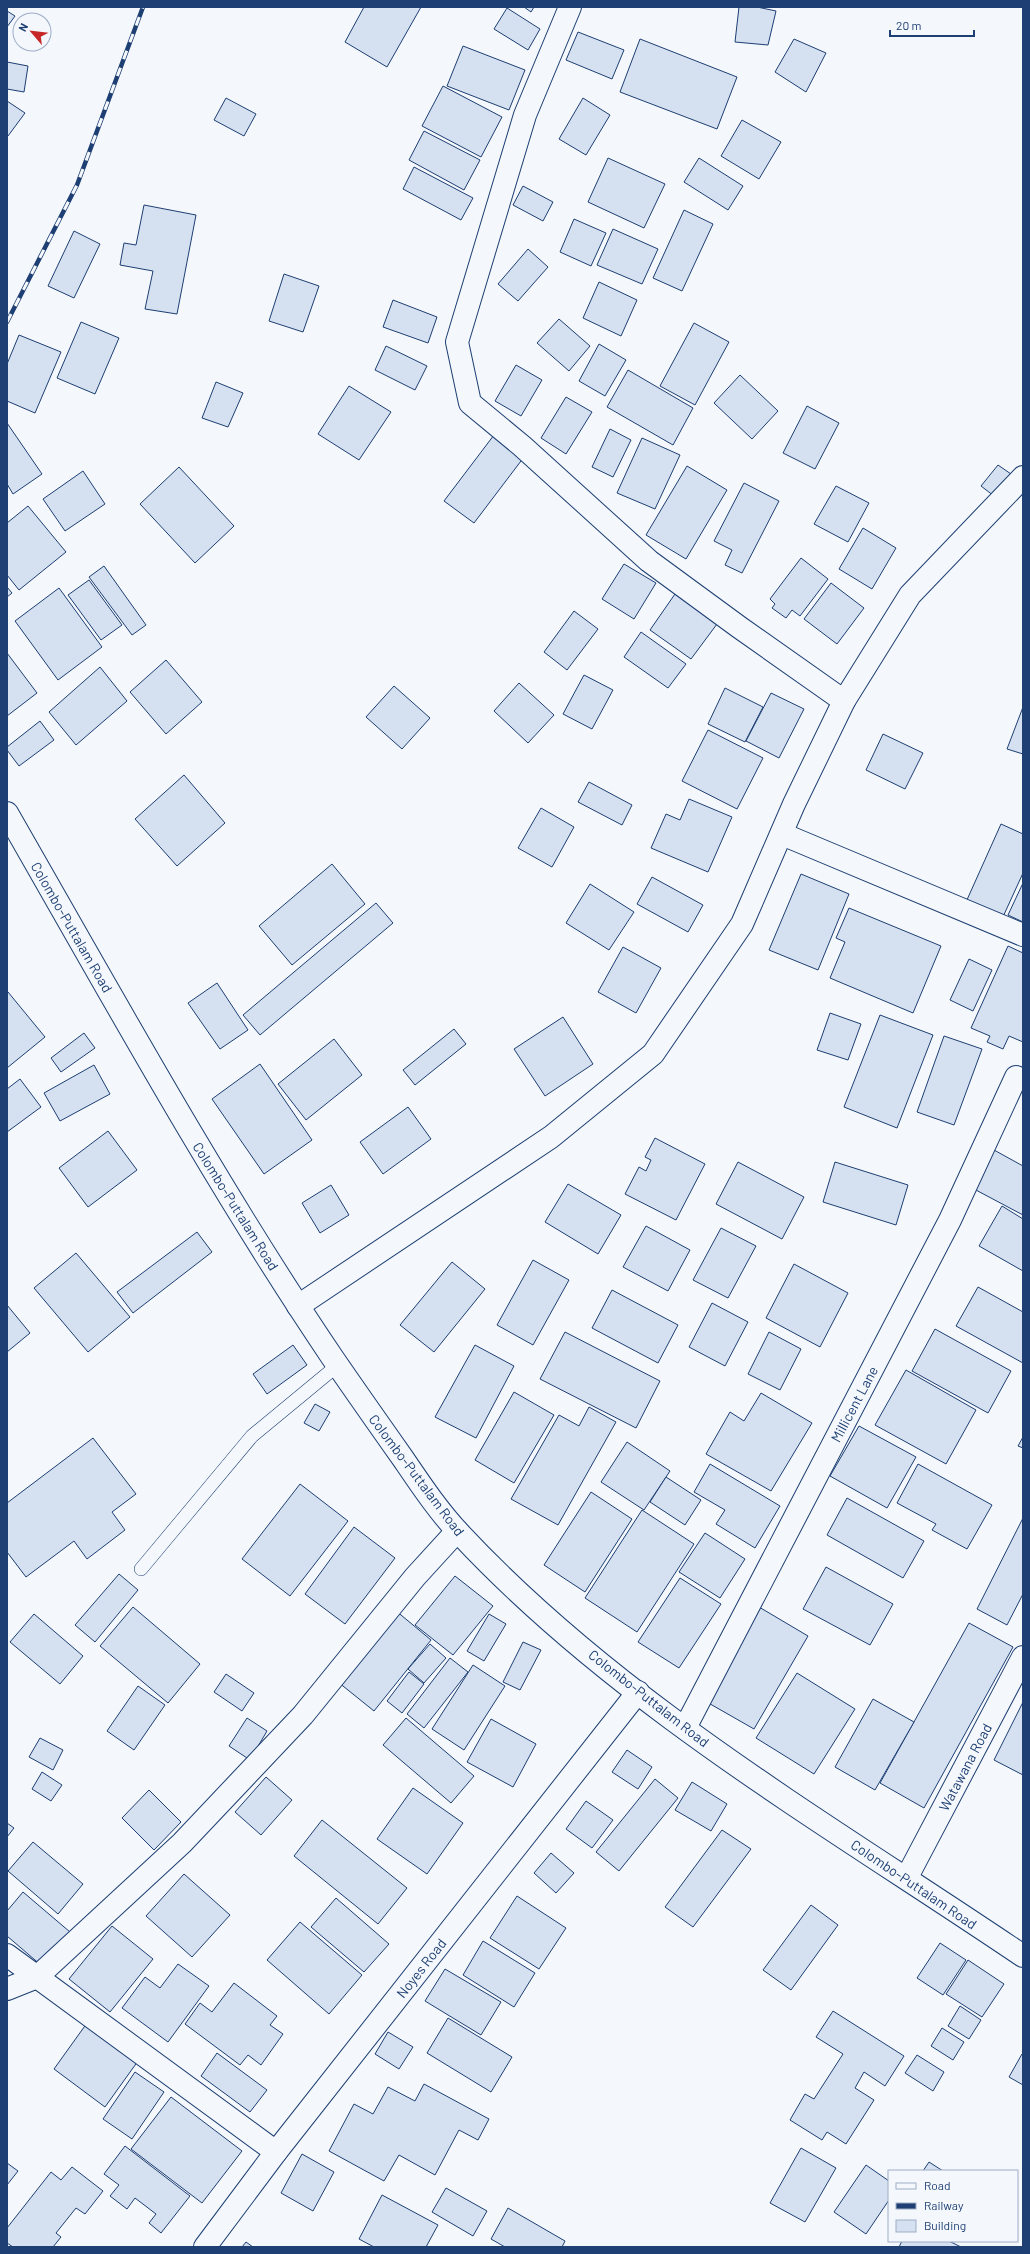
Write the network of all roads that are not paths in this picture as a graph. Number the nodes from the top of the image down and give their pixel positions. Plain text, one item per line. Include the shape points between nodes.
1 (570, 7) edge
2 (1023, 477) edge
3 (844, 701) junction
4 (7, 813) edge
5 (782, 834) junction
6 (1023, 935) edge
7 (1016, 1077) dead end
8 (298, 1306) junction
9 (338, 1365) junction
10 (457, 1531) junction
11 (141, 1569) dead end
12 (1023, 1657) edge
13 (638, 1692) junction
14 (685, 1728) junction
15 (907, 1877) junction
16 (7, 1955) edge
17 (1023, 1956) edge
18 (36, 1977) junction
19 (7, 1989) edge
20 (276, 2152) junction
21 (205, 2247) edge

1 - 3 main road via 524,115 457,342 470,403 522,446 649,561
2 - 3 main road via 910,595
3 - 5 main road
4 - 8 main road, Colombo-Puttalam Road via 220,1182
5 - 6 main road
5 - 8 main road via 742,924 653,1054 551,1137
7 - 14 main road, Millicent Lane via 950,1220
8 - 9 main road, Colombo-Puttalam Road
9 - 10 main road, Colombo-Puttalam Road via 419,1482
9 - 11 lane via 252,1436
10 - 13 main road, Colombo-Puttalam Road via 507,1581
10 - 18 main road via 415,1577 303,1715 182,1843
12 - 15 main road, Watawana Road
13 - 14 main road, Colombo-Puttalam Road
13 - 20 main road, Noyes Road
14 - 15 main road, Colombo-Puttalam Road via 790,1802
15 - 17 main road, Colombo-Puttalam Road
16 - 18 main road
18 - 19 main road
18 - 20 main road
20 - 21 main road, Noyes Road

